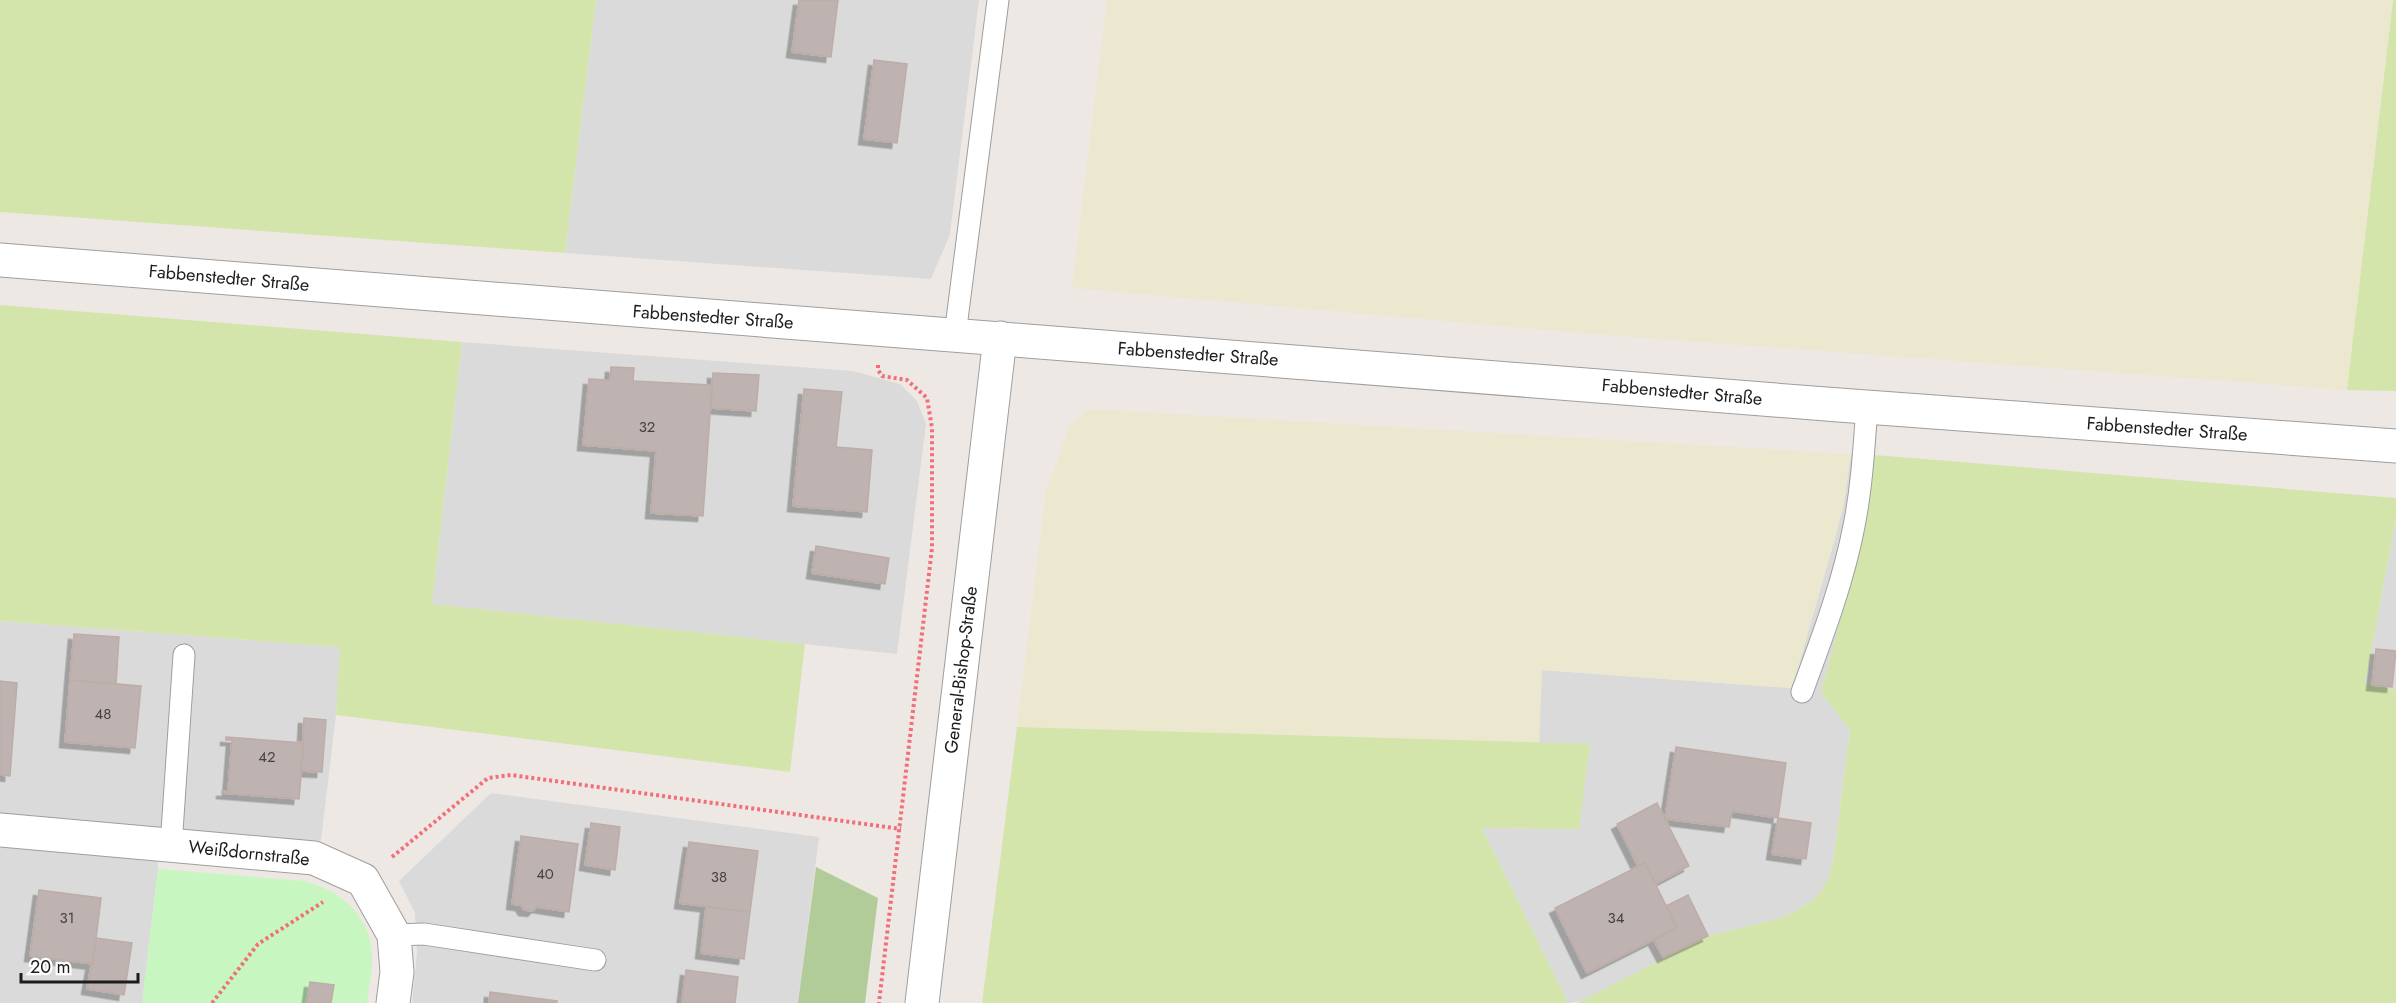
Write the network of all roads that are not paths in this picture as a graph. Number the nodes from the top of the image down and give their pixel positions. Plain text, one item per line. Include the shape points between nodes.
1 (998, 0) edge
2 (0, 260) edge
3 (955, 334) junction
4 (1000, 338) junction
5 (1867, 407) junction
6 (2396, 446) edge
7 (184, 655) dead end
8 (1803, 692) dead end
9 (0, 830) edge
10 (171, 846) junction
11 (394, 935) junction
12 (595, 960) dead end
13 (393, 1003) edge
14 (922, 1003) edge

1 - 3 lane
2 - 3 street, Fabbenstedter Straße
3 - 4 street, Fabbenstedter Straße
4 - 5 street, Fabbenstedter Straße
4 - 14 street, General-Bishop-Straße
5 - 6 street, Fabbenstedter Straße
5 - 8 lane via 1854,526 1833,606
7 - 10 lane
9 - 10 street, Weißdornstraße
10 - 11 street, Weißdornstraße via 314,858 363,880
11 - 12 lane via 424,934
11 - 13 street

